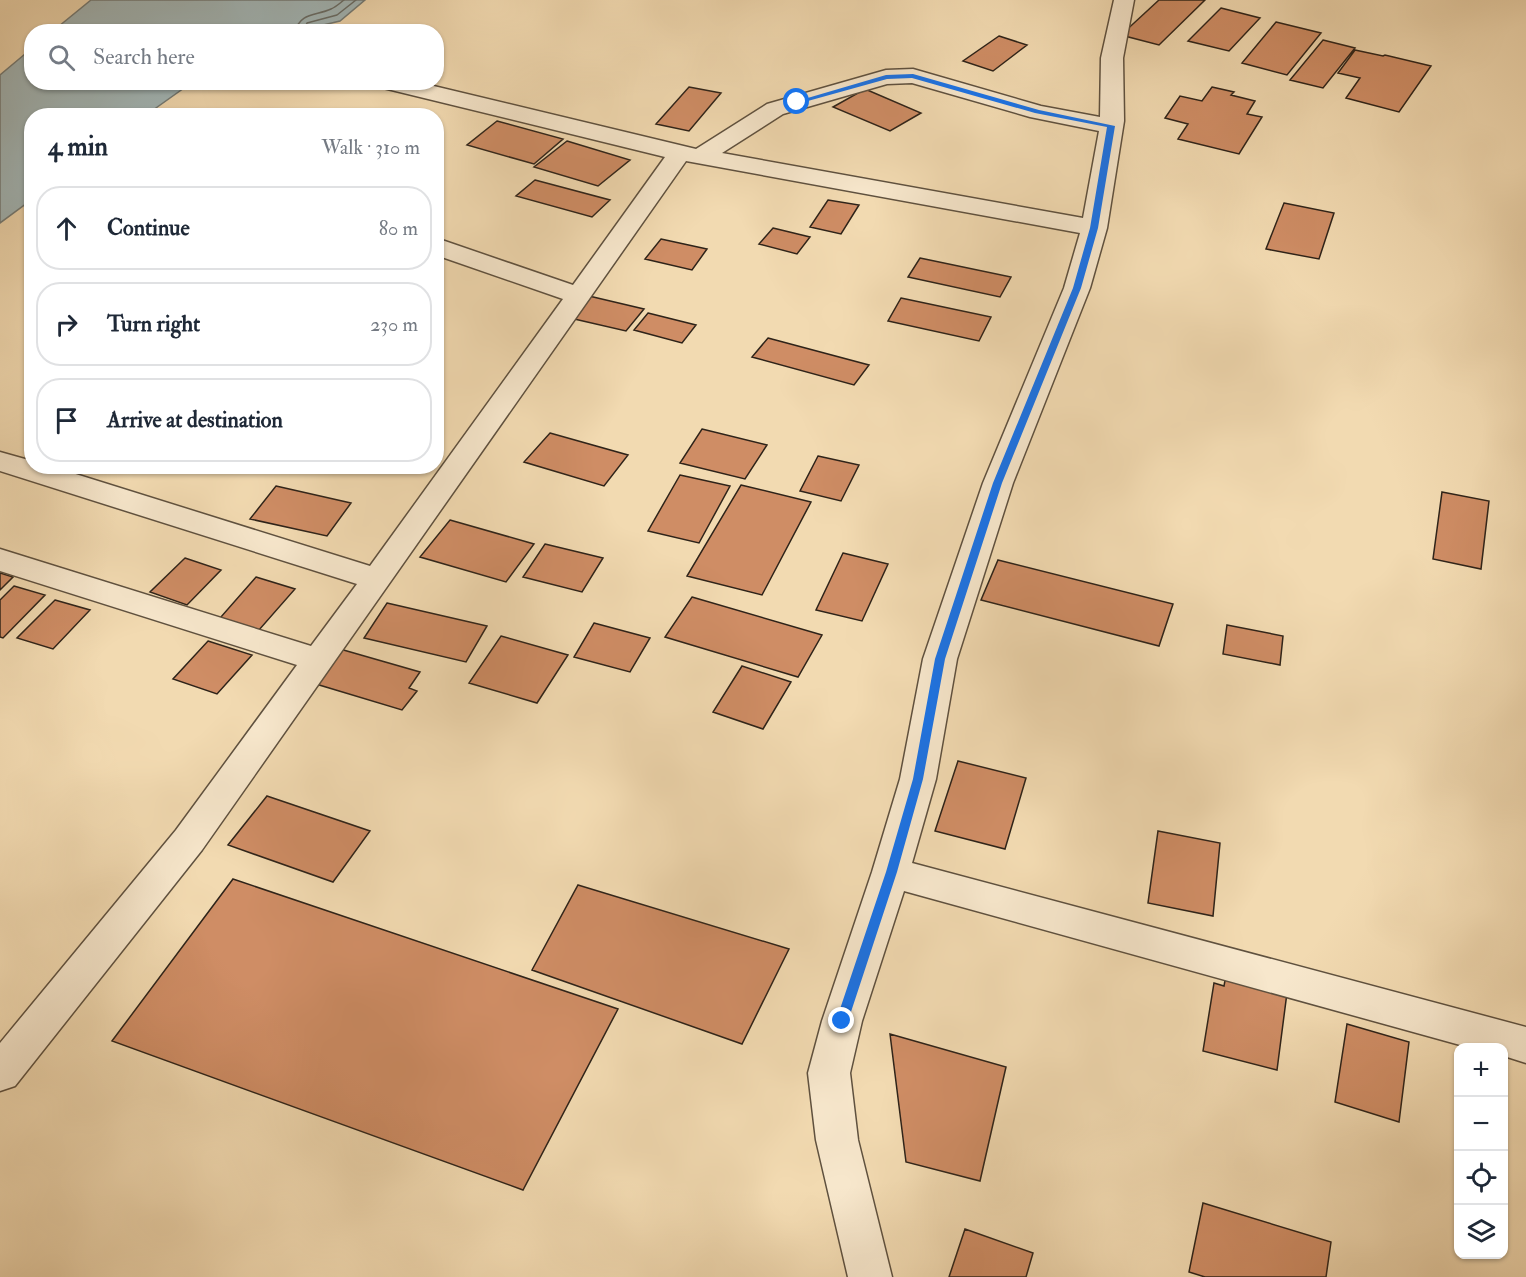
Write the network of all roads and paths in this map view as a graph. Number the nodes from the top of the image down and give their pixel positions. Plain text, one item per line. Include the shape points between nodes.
1 (1124, 0) edge
2 (421, 90) edge
3 (1111, 126) junction
4 (691, 154) junction
5 (1094, 228) junction
6 (444, 249) edge
7 (579, 297) junction
8 (0, 461) edge
9 (24, 469) edge
10 (42, 474) edge
11 (0, 560) edge
12 (377, 579) junction
13 (319, 660) junction
14 (891, 872) junction
15 (1526, 1045) edge
16 (0, 1073) edge
17 (870, 1277) edge

1 - 3 street via 1112,58
2 - 4 street
3 - 4 street via 1038,112 913,76 892,77 775,109
3 - 5 street
4 - 5 street
4 - 7 street
5 - 14 street via 1077,288 998,483 940,659 918,779
6 - 7 street
7 - 12 street
8 - 9 street
10 - 12 street
11 - 13 street
12 - 13 street
13 - 16 street via 189,840
14 - 15 street
14 - 17 street via 829,1073 837,1140

